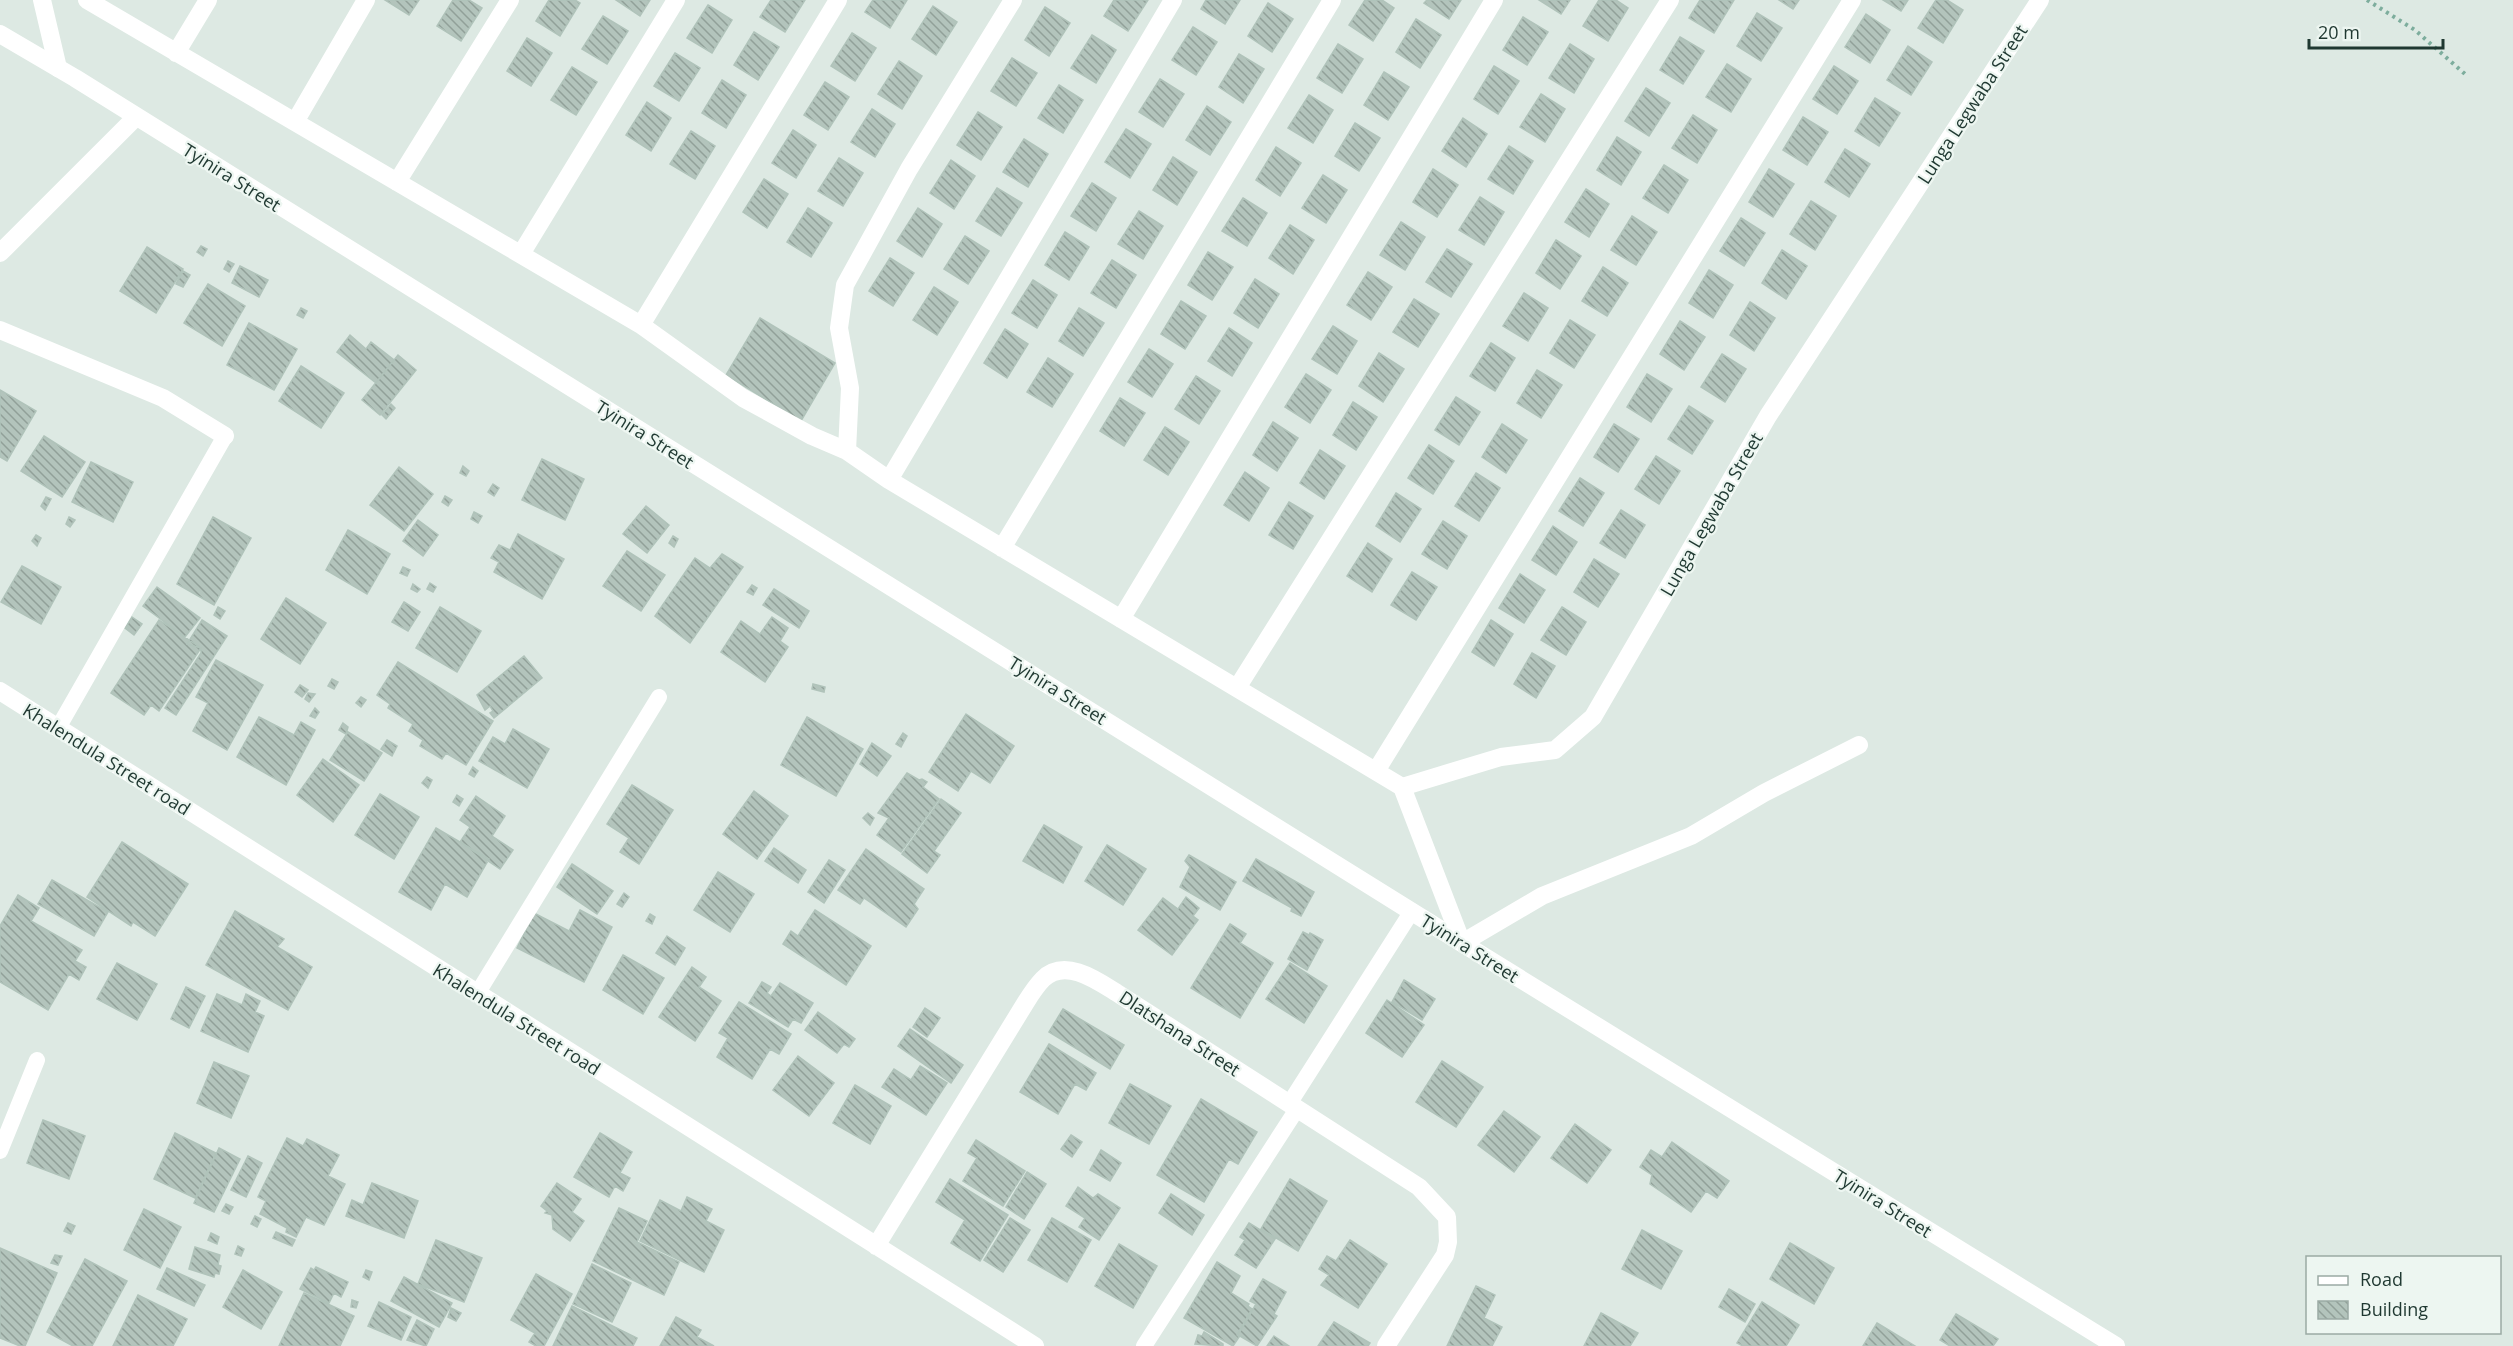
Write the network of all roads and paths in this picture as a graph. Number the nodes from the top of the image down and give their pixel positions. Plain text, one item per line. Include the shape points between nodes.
1 (42, 0) edge
2 (87, 0) edge
3 (208, 0) edge
4 (366, 0) edge
5 (510, 0) edge
6 (676, 0) edge
7 (838, 0) edge
8 (1013, 0) edge
9 (1173, 0) edge
10 (1332, 0) edge
11 (1494, 0) edge
12 (1670, 0) edge
13 (1852, 0) edge
14 (2040, 0) edge
15 (2367, 0) edge
16 (0, 34) edge
17 (176, 53) junction
18 (58, 68) junction
19 (2464, 74) dead end
20 (136, 117) junction
21 (295, 122) junction
22 (397, 182) junction
23 (0, 253) edge
24 (520, 254) junction
25 (641, 325) junction
26 (0, 330) edge
27 (225, 436) joint
28 (847, 451) junction
29 (889, 480) junction
30 (1002, 548) junction
31 (1121, 619) junction
32 (1237, 688) junction
33 (0, 691) edge
34 (659, 697) dead end
35 (58, 729) junction
36 (1859, 745) dead end
37 (1376, 771) junction
38 (1402, 787) junction
39 (1412, 912) junction
40 (1462, 943) junction
41 (477, 994) junction
42 (37, 1060) dead end
43 (1293, 1106) junction
44 (0, 1151) edge
45 (876, 1246) junction
46 (1035, 1346) edge
47 (1144, 1346) edge
48 (1386, 1346) edge
49 (2116, 1346) edge

1 - 18 street
2 - 17 street
3 - 17 street
4 - 21 street
5 - 22 street
6 - 24 street
7 - 25 street
8 - 28 street via 909,169 845,285 839,328 850,388
9 - 29 street
10 - 30 street
11 - 31 street
12 - 32 street
13 - 37 street
14 - 38 street, Lunga Legwaba Street via 1768,416 1593,717 1555,750 1501,757
15 - 19 path via 2415,30
16 - 18 street, Tyinira Street
17 - 21 street
18 - 20 street, Tyinira Street
20 - 23 street
20 - 39 street, Tyinira Street
21 - 22 street
22 - 24 street
24 - 25 street
25 - 28 street via 743,398
26 - 27 street via 163,398
27 - 35 lane
28 - 29 street
29 - 30 street
30 - 31 street
31 - 32 street
32 - 37 street
33 - 35 street, Khalendula Street road
34 - 41 lane
35 - 41 street, Khalendula Street road
36 - 40 street via 1764,793 1691,837 1542,896
37 - 38 street
38 - 40 street
39 - 40 street, Tyinira Street
39 - 43 lane
40 - 49 street, Tyinira Street
41 - 45 street, Khalendula Street road
42 - 44 lane
43 - 45 street, Dlatshana Street via 1086,974 1064,970 1045,976
43 - 47 lane
43 - 48 street, Dlatshana Street via 1419,1187 1446,1217 1445,1255
45 - 46 street, Khalendula Street road

